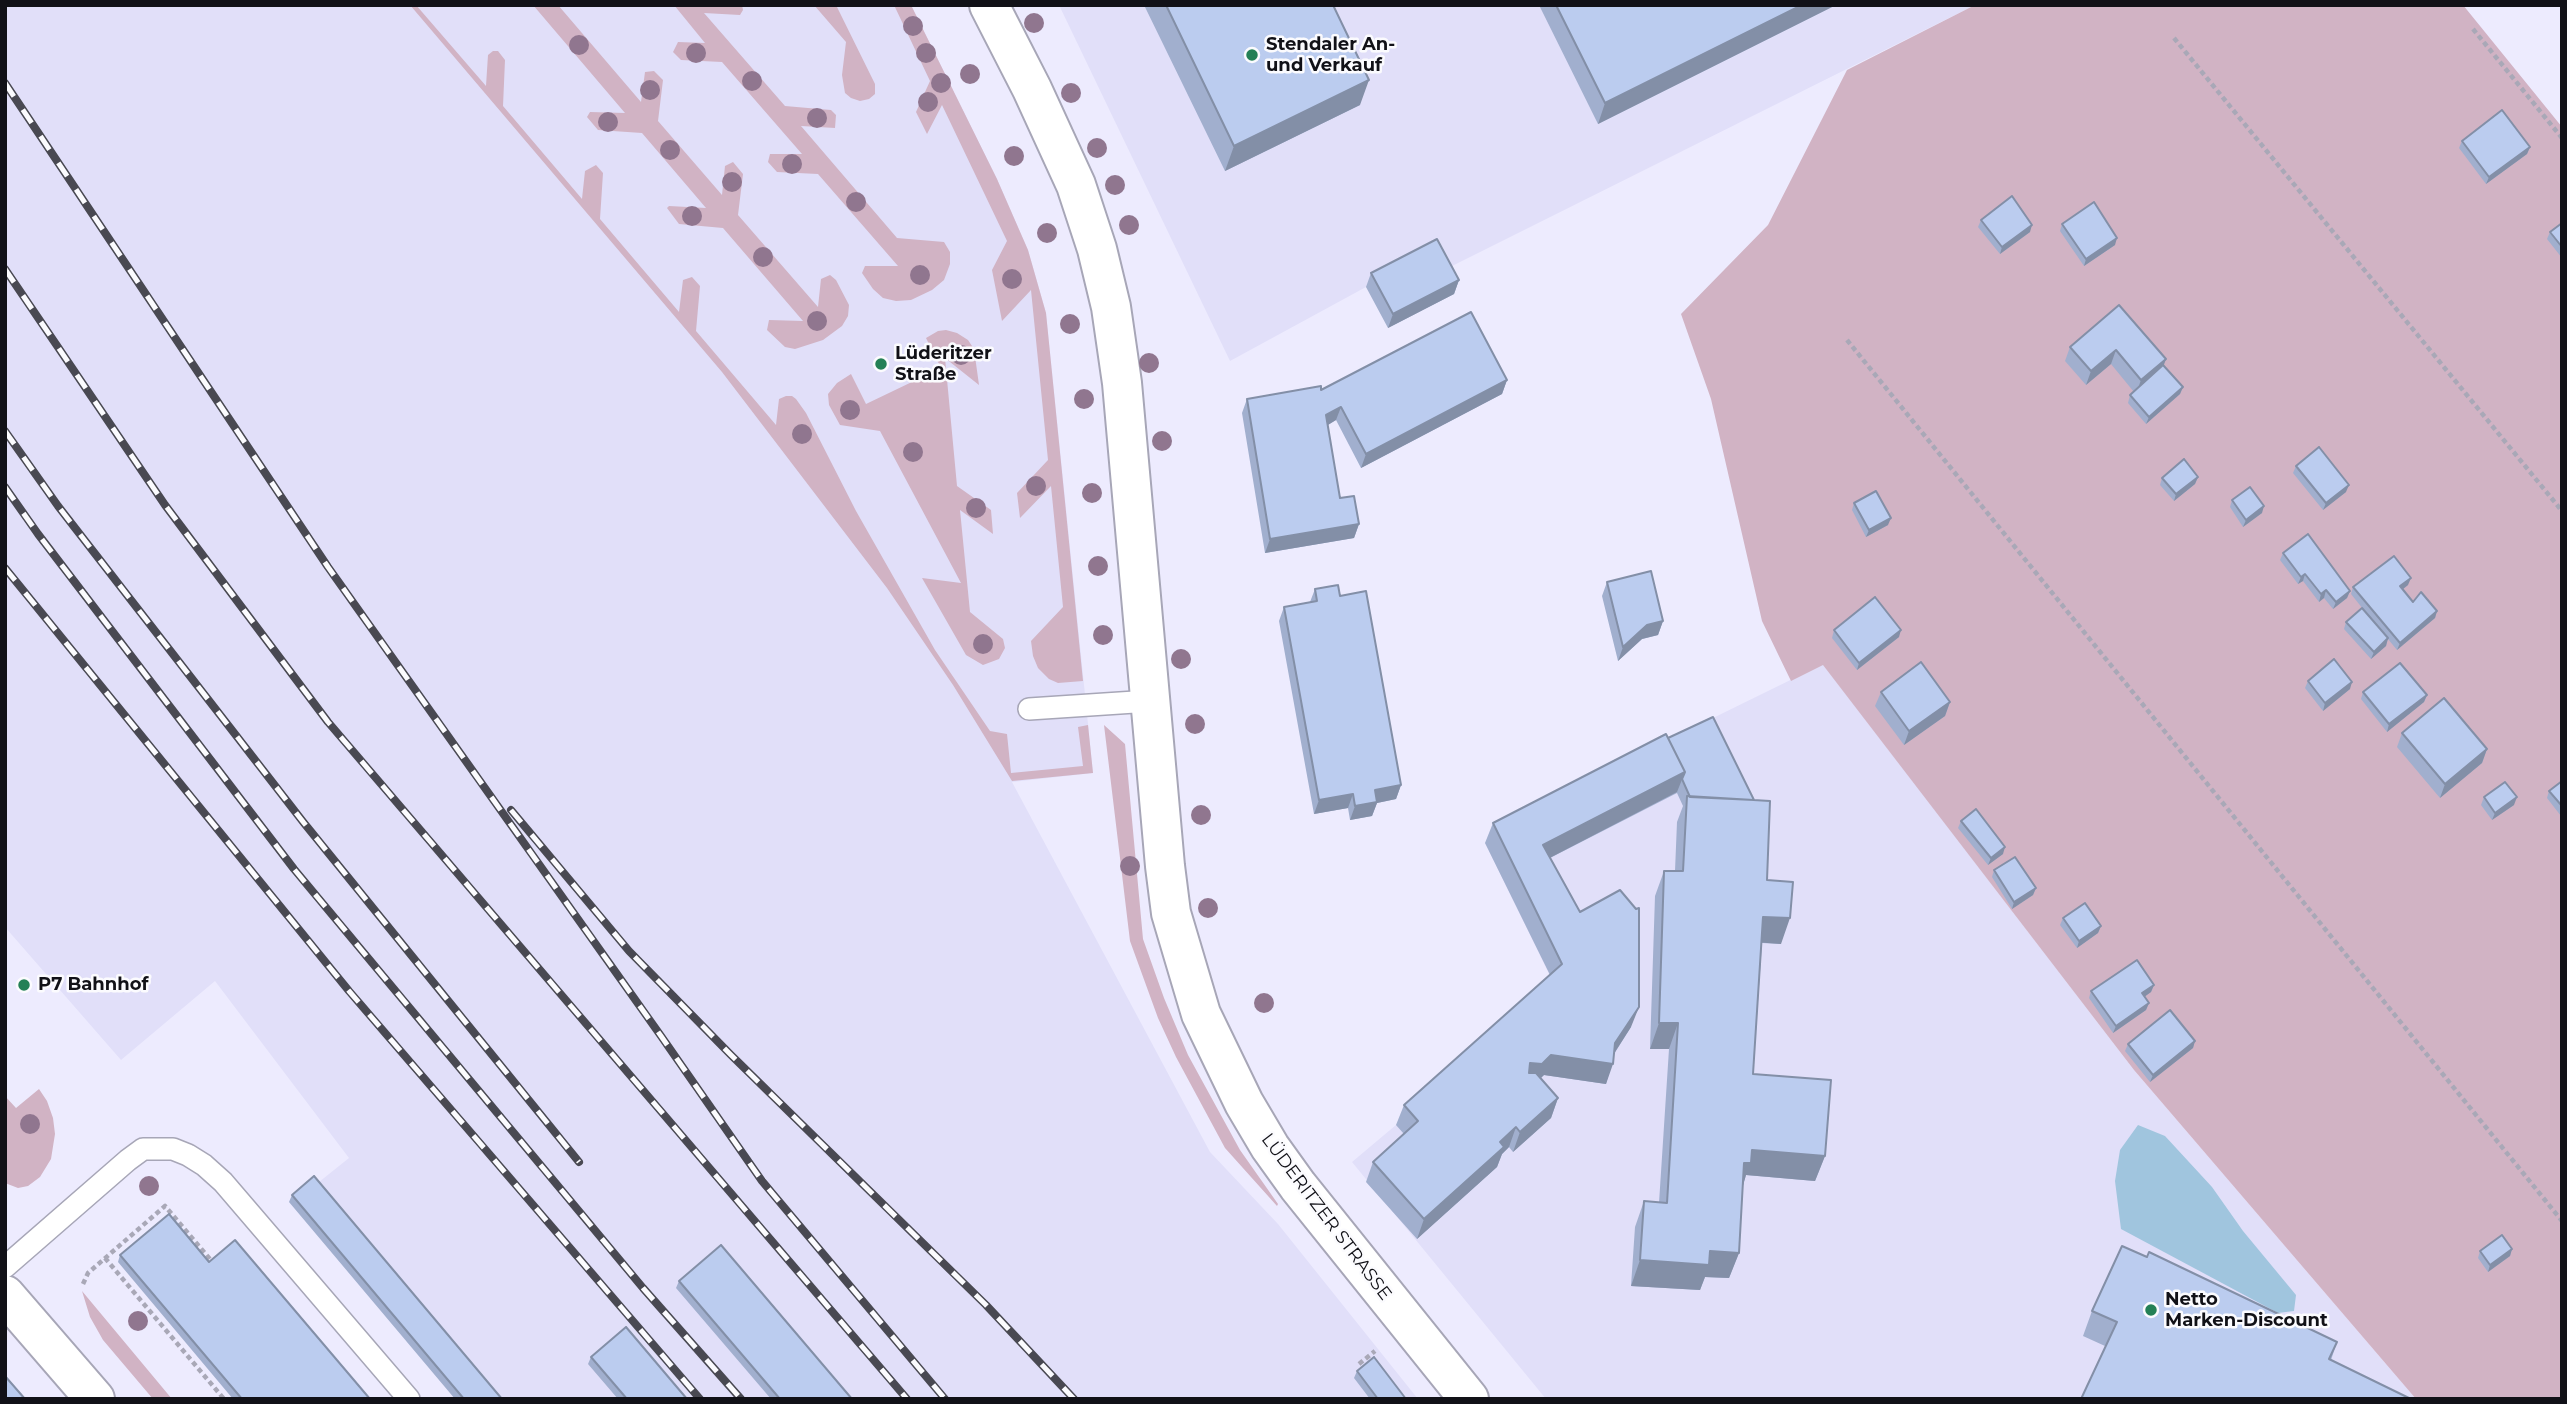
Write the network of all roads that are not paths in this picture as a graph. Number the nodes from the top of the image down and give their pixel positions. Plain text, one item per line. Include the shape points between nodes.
1 (989, 5) edge
2 (1150, 701) junction
3 (1029, 709) dead end
4 (5, 1268) edge
5 (5, 1295) edge
6 (95, 1399) edge
7 (409, 1399) edge
8 (1469, 1399) edge

1 - 2 main road, LÜDERITZER STRASSE via 1076,185 1111,307
2 - 3 lane
2 - 8 main road, LÜDERITZER STRASSE via 1171,913 1208,1032 1270,1147
4 - 7 lane via 143,1149 173,1149 204,1165 223,1182
5 - 6 main road

